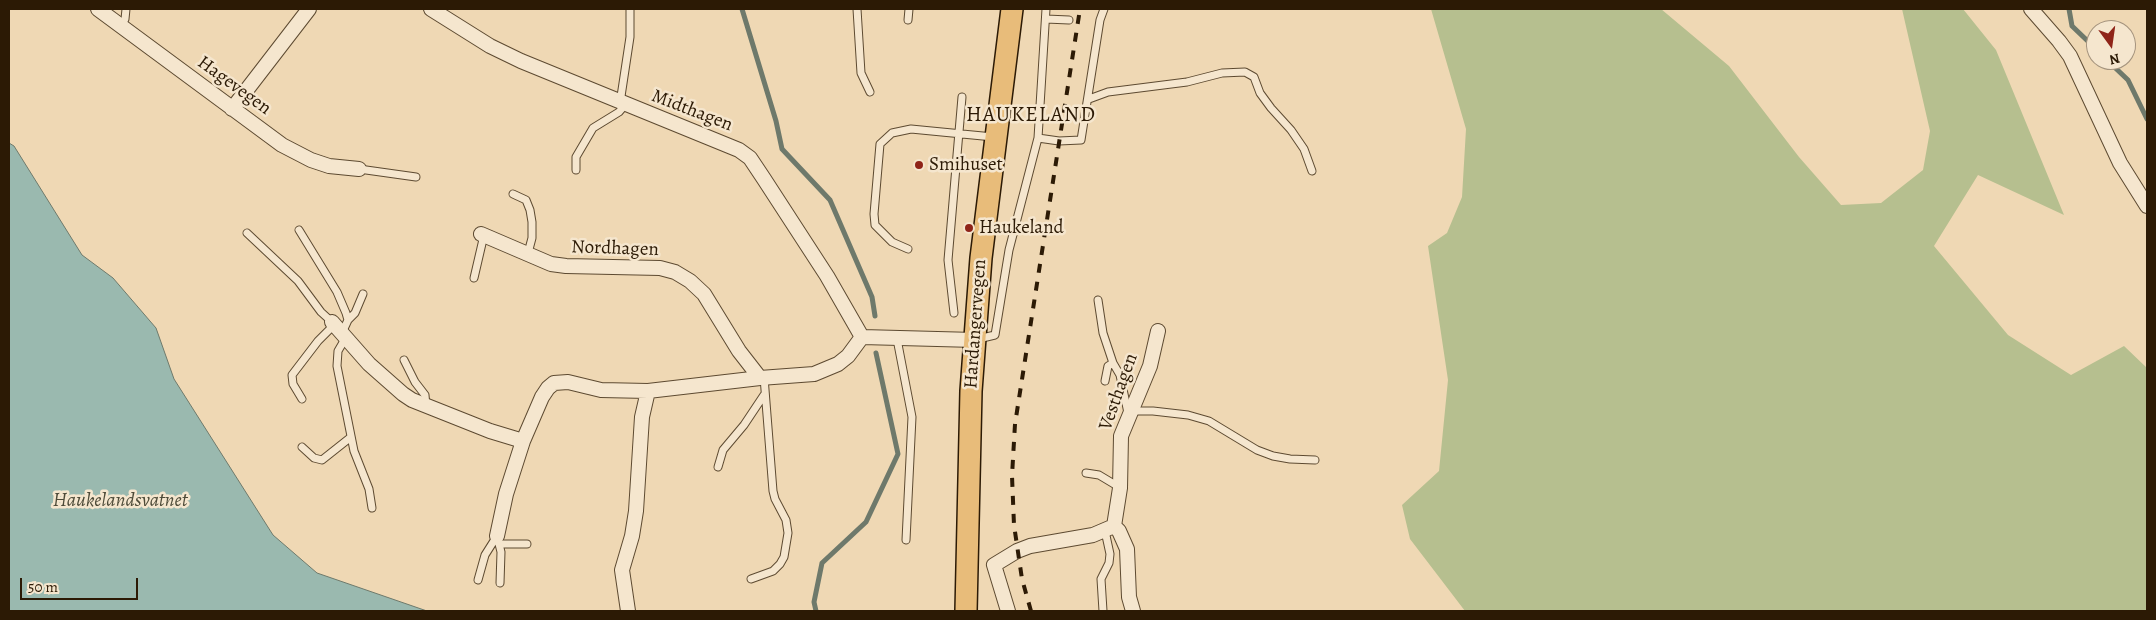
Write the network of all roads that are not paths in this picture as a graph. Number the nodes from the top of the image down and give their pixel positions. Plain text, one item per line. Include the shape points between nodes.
1 (98, 9) edge
2 (126, 9) edge
3 (309, 9) edge
4 (430, 9) edge
5 (630, 9) edge
6 (858, 9) edge
7 (909, 9) edge
8 (1012, 9) edge
9 (1046, 9) edge
10 (1104, 9) edge
11 (2031, 9) edge
12 (1046, 19) junction
13 (908, 20) dead end
14 (1069, 20) dead end
15 (121, 26) junction
16 (870, 92) dead end
17 (962, 97) dead end
18 (1089, 99) junction
19 (622, 104) junction
20 (232, 110) junction
21 (958, 134) junction
22 (996, 137) junction
23 (1038, 138) junction
24 (359, 169) joint
25 (576, 170) dead end
26 (1312, 171) dead end
27 (416, 177) dead end
28 (513, 194) dead end
29 (2147, 206) edge
30 (299, 230) dead end
31 (247, 233) dead end
32 (483, 235) joint
33 (908, 249) dead end
34 (528, 253) junction
35 (474, 278) dead end
36 (363, 294) dead end
37 (1098, 300) dead end
38 (954, 312) dead end
39 (340, 328) junction
40 (1158, 331) dead end
41 (862, 337) junction
42 (897, 339) junction
43 (975, 340) junction
44 (404, 360) dead end
45 (1113, 363) junction
46 (762, 377) junction
47 (1105, 381) dead end
48 (648, 391) junction
49 (765, 395) junction
50 (302, 399) dead end
51 (426, 406) junction
52 (1130, 414) junction
53 (351, 437) junction
54 (522, 441) junction
55 (302, 447) dead end
56 (1316, 460) dead end
57 (718, 467) dead end
58 (1086, 472) dead end
59 (1120, 488) junction
60 (372, 508) dead end
61 (1110, 528) junction
62 (498, 540) junction
63 (906, 540) dead end
64 (527, 544) dead end
65 (751, 579) dead end
66 (478, 580) dead end
67 (500, 583) dead end
68 (628, 611) edge
69 (966, 611) edge
70 (1008, 611) edge
71 (1103, 611) edge
72 (1133, 611) edge

1 - 15 street, Hagevegen
2 - 15 lane
3 - 20 street
4 - 19 street, Midthagen via 490,46
5 - 19 lane
6 - 16 lane via 861,73
7 - 13 lane
8 - 22 main road, Hardangervegen
9 - 12 lane
10 - 18 lane
11 - 29 street via 2070,56 2120,163
12 - 14 lane
12 - 23 lane
15 - 20 street, Hagevegen
17 - 21 lane
18 - 23 lane via 1081,140
18 - 26 lane via 1108,92 1245,72 1254,77 1260,93 1304,149
19 - 25 lane via 618,112 593,128 576,157
19 - 41 street, Midthagen via 739,150 750,158 827,276
20 - 24 street, Hagevegen via 282,145 311,160 329,166
21 - 22 lane
21 - 33 lane via 911,129 892,133 880,144 875,224 892,242
21 - 38 lane via 948,260
22 - 43 main road, Hardangervegen
23 - 43 lane via 1009,250 995,335
24 - 27 lane
28 - 34 lane via 526,200 530,210 532,238
30 - 39 lane via 337,292
31 - 39 lane via 298,281 321,312
32 - 34 street, Nordhagen
32 - 35 lane
34 - 46 street, Nordhagen via 551,264 566,266 660,268 675,272 704,294 739,351
36 - 39 lane via 355,313
37 - 45 lane via 1103,334
39 - 50 lane via 318,341 292,376
39 - 51 street via 369,364 403,394
39 - 53 lane via 337,366
40 - 52 street, Vesthagen via 1150,366
41 - 42 street
41 - 46 street via 848,356 827,370 814,374
42 - 43 street
42 - 63 lane via 912,417
43 - 69 main road, Hardangervegen
44 - 51 lane via 424,395
45 - 47 lane via 1108,366
45 - 52 lane via 1120,375
46 - 48 street
46 - 49 lane
48 - 54 street via 601,390 568,382 554,383 542,397
48 - 68 street via 642,417 636,511 622,570
49 - 57 lane via 723,450
49 - 65 lane via 773,492 786,520 788,533 780,564 773,571
51 - 54 street
52 - 56 lane via 1153,411 1188,415 1208,421 1273,456
52 - 59 street, Vesthagen via 1121,436
53 - 55 lane via 322,460 314,458
53 - 60 lane via 369,489
54 - 62 street via 506,494
58 - 59 lane via 1099,475
59 - 61 street, Vesthagen
61 - 70 street via 1086,537 1030,546 994,565
61 - 71 lane via 1109,563 1101,579
61 - 72 street via 1120,532 1127,549 1128,590
62 - 64 lane
62 - 66 lane via 485,555
62 - 67 lane

